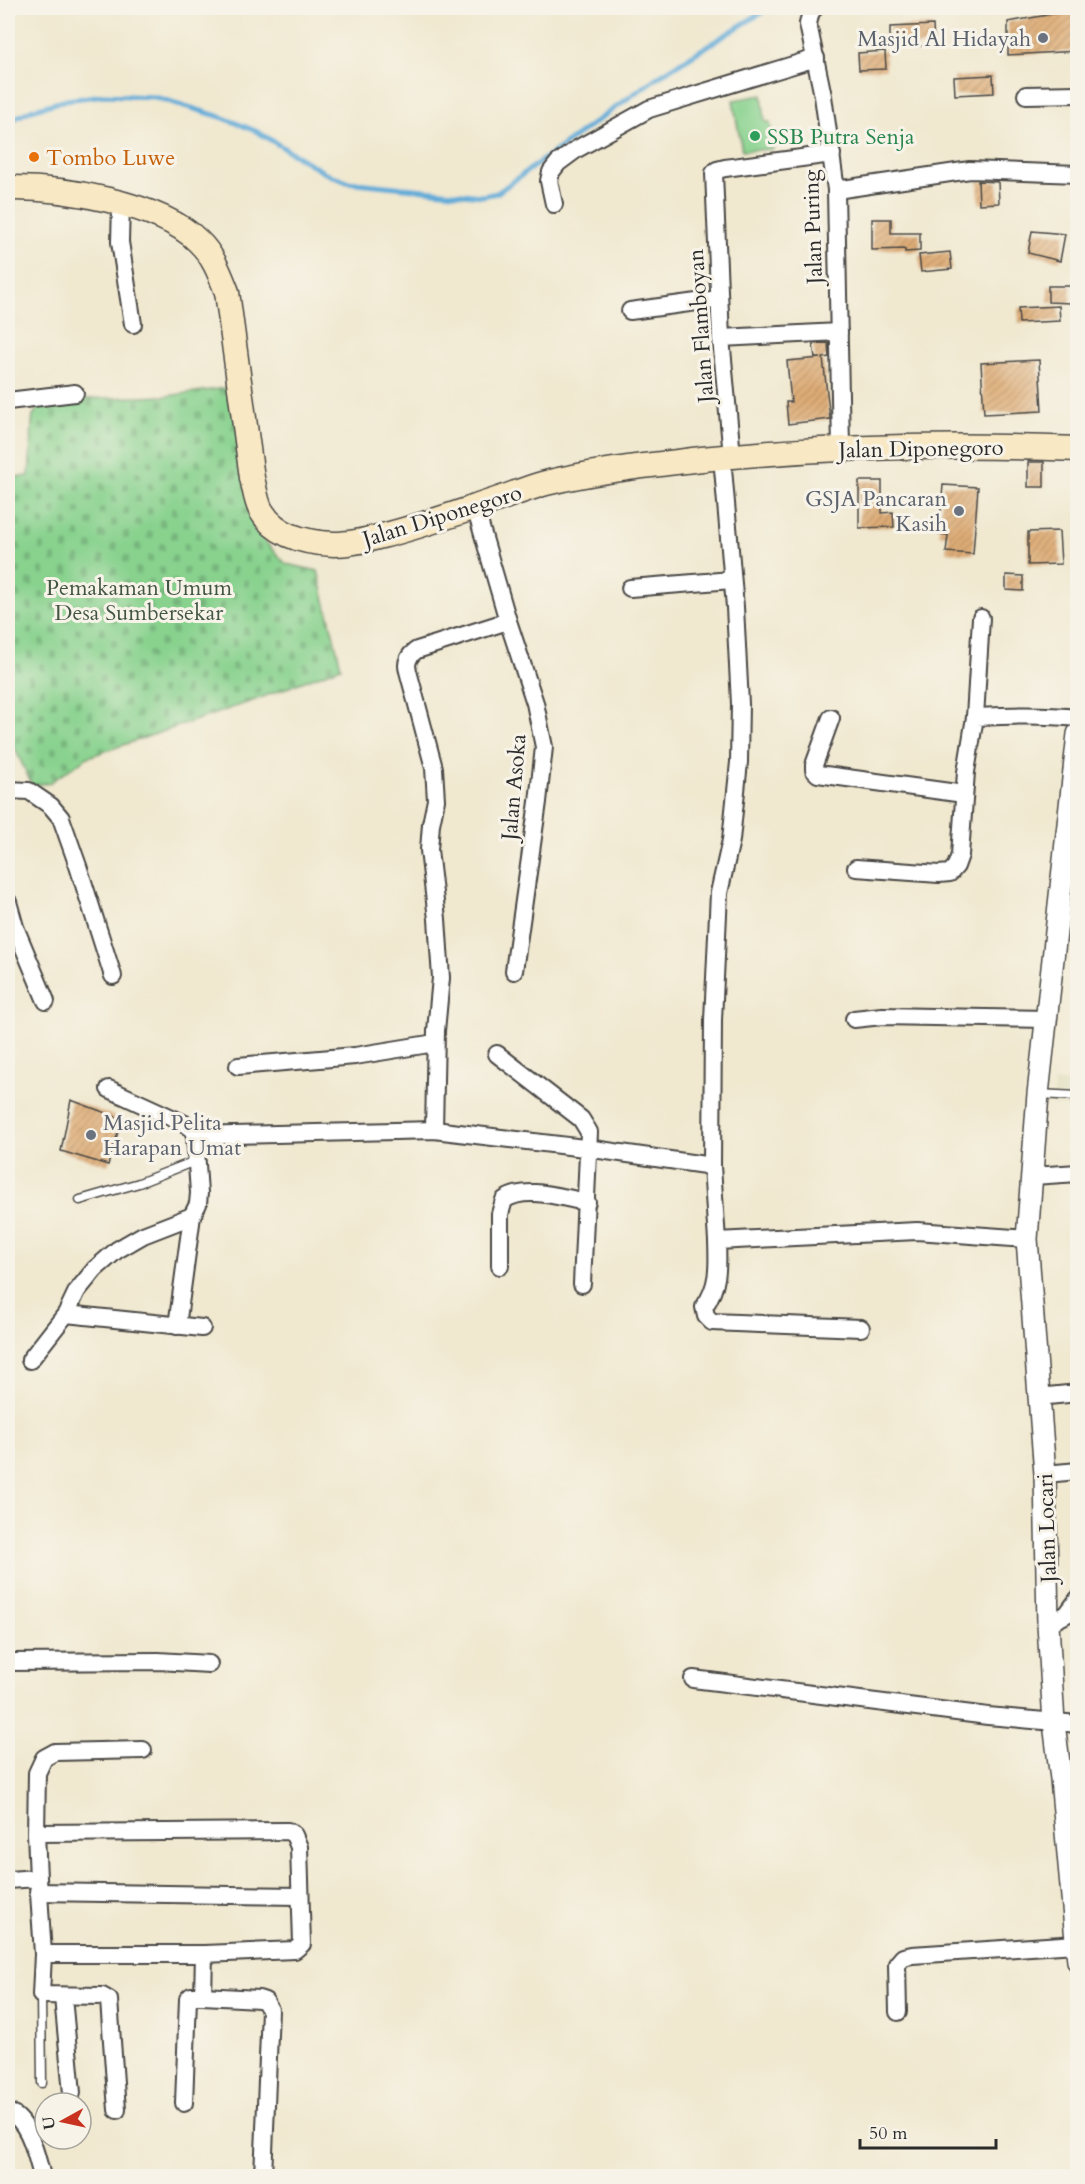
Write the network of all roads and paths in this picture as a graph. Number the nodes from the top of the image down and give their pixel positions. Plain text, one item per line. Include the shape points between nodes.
1 (815, 8) edge
2 (816, 58) junction
3 (1077, 94) edge
4 (1026, 95) dead end
5 (832, 154) junction
6 (1077, 174) edge
7 (8, 188) edge
8 (836, 190) junction
9 (121, 204) junction
10 (554, 204) dead end
11 (719, 299) junction
12 (630, 311) dead end
13 (133, 324) dead end
14 (839, 332) junction
15 (721, 338) junction
16 (75, 393) dead end
17 (8, 400) edge
18 (841, 448) junction
19 (1077, 449) edge
20 (727, 457) junction
21 (475, 507) junction
22 (732, 580) junction
23 (630, 588) dead end
24 (981, 618) dead end
25 (508, 621) junction
26 (831, 717) dead end
27 (975, 717) junction
28 (1077, 718) edge
29 (1077, 734) edge
30 (8, 790) edge
31 (964, 794) junction
32 (1074, 814) edge
33 (1071, 861) edge
34 (856, 868) dead end
35 (8, 902) edge
36 (514, 971) dead end
37 (113, 976) dead end
38 (46, 1001) dead end
39 (854, 1019) dead end
40 (1045, 1019) junction
41 (435, 1044) junction
42 (497, 1054) dead end
43 (238, 1065) dead end
44 (109, 1089) dead end
45 (1038, 1094) junction
46 (1077, 1096) edge
47 (434, 1130) junction
48 (195, 1136) junction
49 (588, 1148) junction
50 (195, 1161) junction
51 (711, 1166) junction
52 (1077, 1173) edge
53 (1033, 1176) junction
54 (80, 1200) dead end
55 (587, 1202) junction
56 (192, 1216) junction
57 (1027, 1239) junction
58 (717, 1241) junction
59 (500, 1266) dead end
60 (582, 1284) dead end
61 (66, 1314) junction
62 (177, 1326) junction
63 (202, 1328) dead end
64 (861, 1328) dead end
65 (30, 1360) dead end
66 (1077, 1393) edge
67 (1038, 1397) junction
68 (1077, 1471) edge
69 (1045, 1474) junction
70 (1077, 1599) edge
71 (1048, 1624) junction
72 (8, 1662) edge
73 (209, 1664) dead end
74 (693, 1679) dead end
75 (1054, 1723) junction
76 (1077, 1724) edge
77 (143, 1750) dead end
78 (36, 1833) junction
79 (8, 1880) edge
80 (38, 1885) junction
81 (300, 1896) junction
82 (1077, 1952) edge
83 (43, 1954) junction
84 (204, 1954) junction
85 (41, 1995) junction
86 (203, 1996) junction
87 (63, 1997) junction
88 (898, 2012) dead end
89 (42, 2083) dead end
90 (72, 2091) edge
91 (184, 2103) dead end
92 (117, 2110) dead end
93 (8, 2112) edge
94 (42, 2176) edge
95 (263, 2176) edge

1 - 2 street, Jalan Puring via 808,24
2 - 5 street, Jalan Puring
2 - 10 street via 650,109 577,149 552,172 549,181
3 - 4 street
5 - 8 street, Jalan Puring
5 - 11 street, Jalan Flamboyan via 717,170 712,178
6 - 8 street via 970,170
7 - 9 main road, Jalan Diponegoro via 63,192
8 - 14 street, Jalan Puring
9 - 13 street via 120,242
9 - 21 main road, Jalan Diponegoro via 174,222 209,253 218,269 231,316 252,478 262,513 274,525 287,535 336,544 415,528
11 - 12 street
11 - 15 street, Jalan Flamboyan
14 - 15 street
14 - 18 street, Jalan Puring
15 - 20 street, Jalan Flamboyan
16 - 17 street
18 - 19 main road, Jalan Diponegoro
18 - 20 main road, Jalan Diponegoro
20 - 21 main road, Jalan Diponegoro via 636,466 549,482
20 - 22 street, Jalan Flamboyan
21 - 25 street, Jalan Asoka
22 - 23 street
22 - 51 street, Jalan Flamboyan via 739,750 731,840 719,893
24 - 27 street
25 - 36 street, Jalan Asoka via 535,703 544,747
25 - 41 street via 417,650 407,662 434,768 436,800 429,850 441,978
26 - 31 street via 814,765 818,774
27 - 28 street via 1048,714
27 - 31 street
29 - 32 street, Jalan Locari
30 - 37 street via 29,791 61,818
31 - 34 street via 960,855 950,873
32 - 33 street, Jalan Locari
33 - 40 street, Jalan Locari
35 - 38 street
39 - 40 street
40 - 45 street, Jalan Locari
41 - 43 street via 355,1056
41 - 47 street
42 - 49 street via 585,1123
44 - 48 street via 185,1124
45 - 46 lane
45 - 53 street, Jalan Locari
47 - 48 street
47 - 49 street
48 - 50 street
49 - 51 street
49 - 55 street
50 - 54 lane via 139,1184
50 - 56 street via 199,1193
51 - 58 street, Jalan Flamboyan
52 - 53 street
53 - 57 street, Jalan Locari
55 - 59 street via 530,1193 514,1193 504,1200 500,1214
55 - 60 street
56 - 61 street via 143,1234 117,1250 77,1291
56 - 62 street
57 - 58 street via 917,1231
57 - 67 street, Jalan Locari
58 - 64 street, Jalan Flamboyan via 718,1276 704,1307 712,1322
61 - 62 street
61 - 65 street
62 - 63 street
66 - 67 street
67 - 69 street, Jalan Locari
68 - 69 street
69 - 71 street, Jalan Locari
70 - 71 street via 1067,1614
71 - 75 street, Jalan Locari
72 - 73 street
74 - 75 street
75 - 76 street
75 - 82 street, Jalan Locari
77 - 78 street via 55,1752 44,1758 37,1773
78 - 80 street
78 - 81 street via 290,1832 298,1844
79 - 80 street
80 - 81 street
80 - 83 street
81 - 84 street via 299,1948
82 - 88 street via 903,1957 897,1965
83 - 84 street
83 - 85 street
84 - 86 street
85 - 87 street
85 - 89 lane
86 - 91 street via 188,1999
86 - 95 street via 259,1999 270,2010
87 - 90 street
87 - 92 street via 102,1996 109,2000
93 - 94 street via 27,2131

